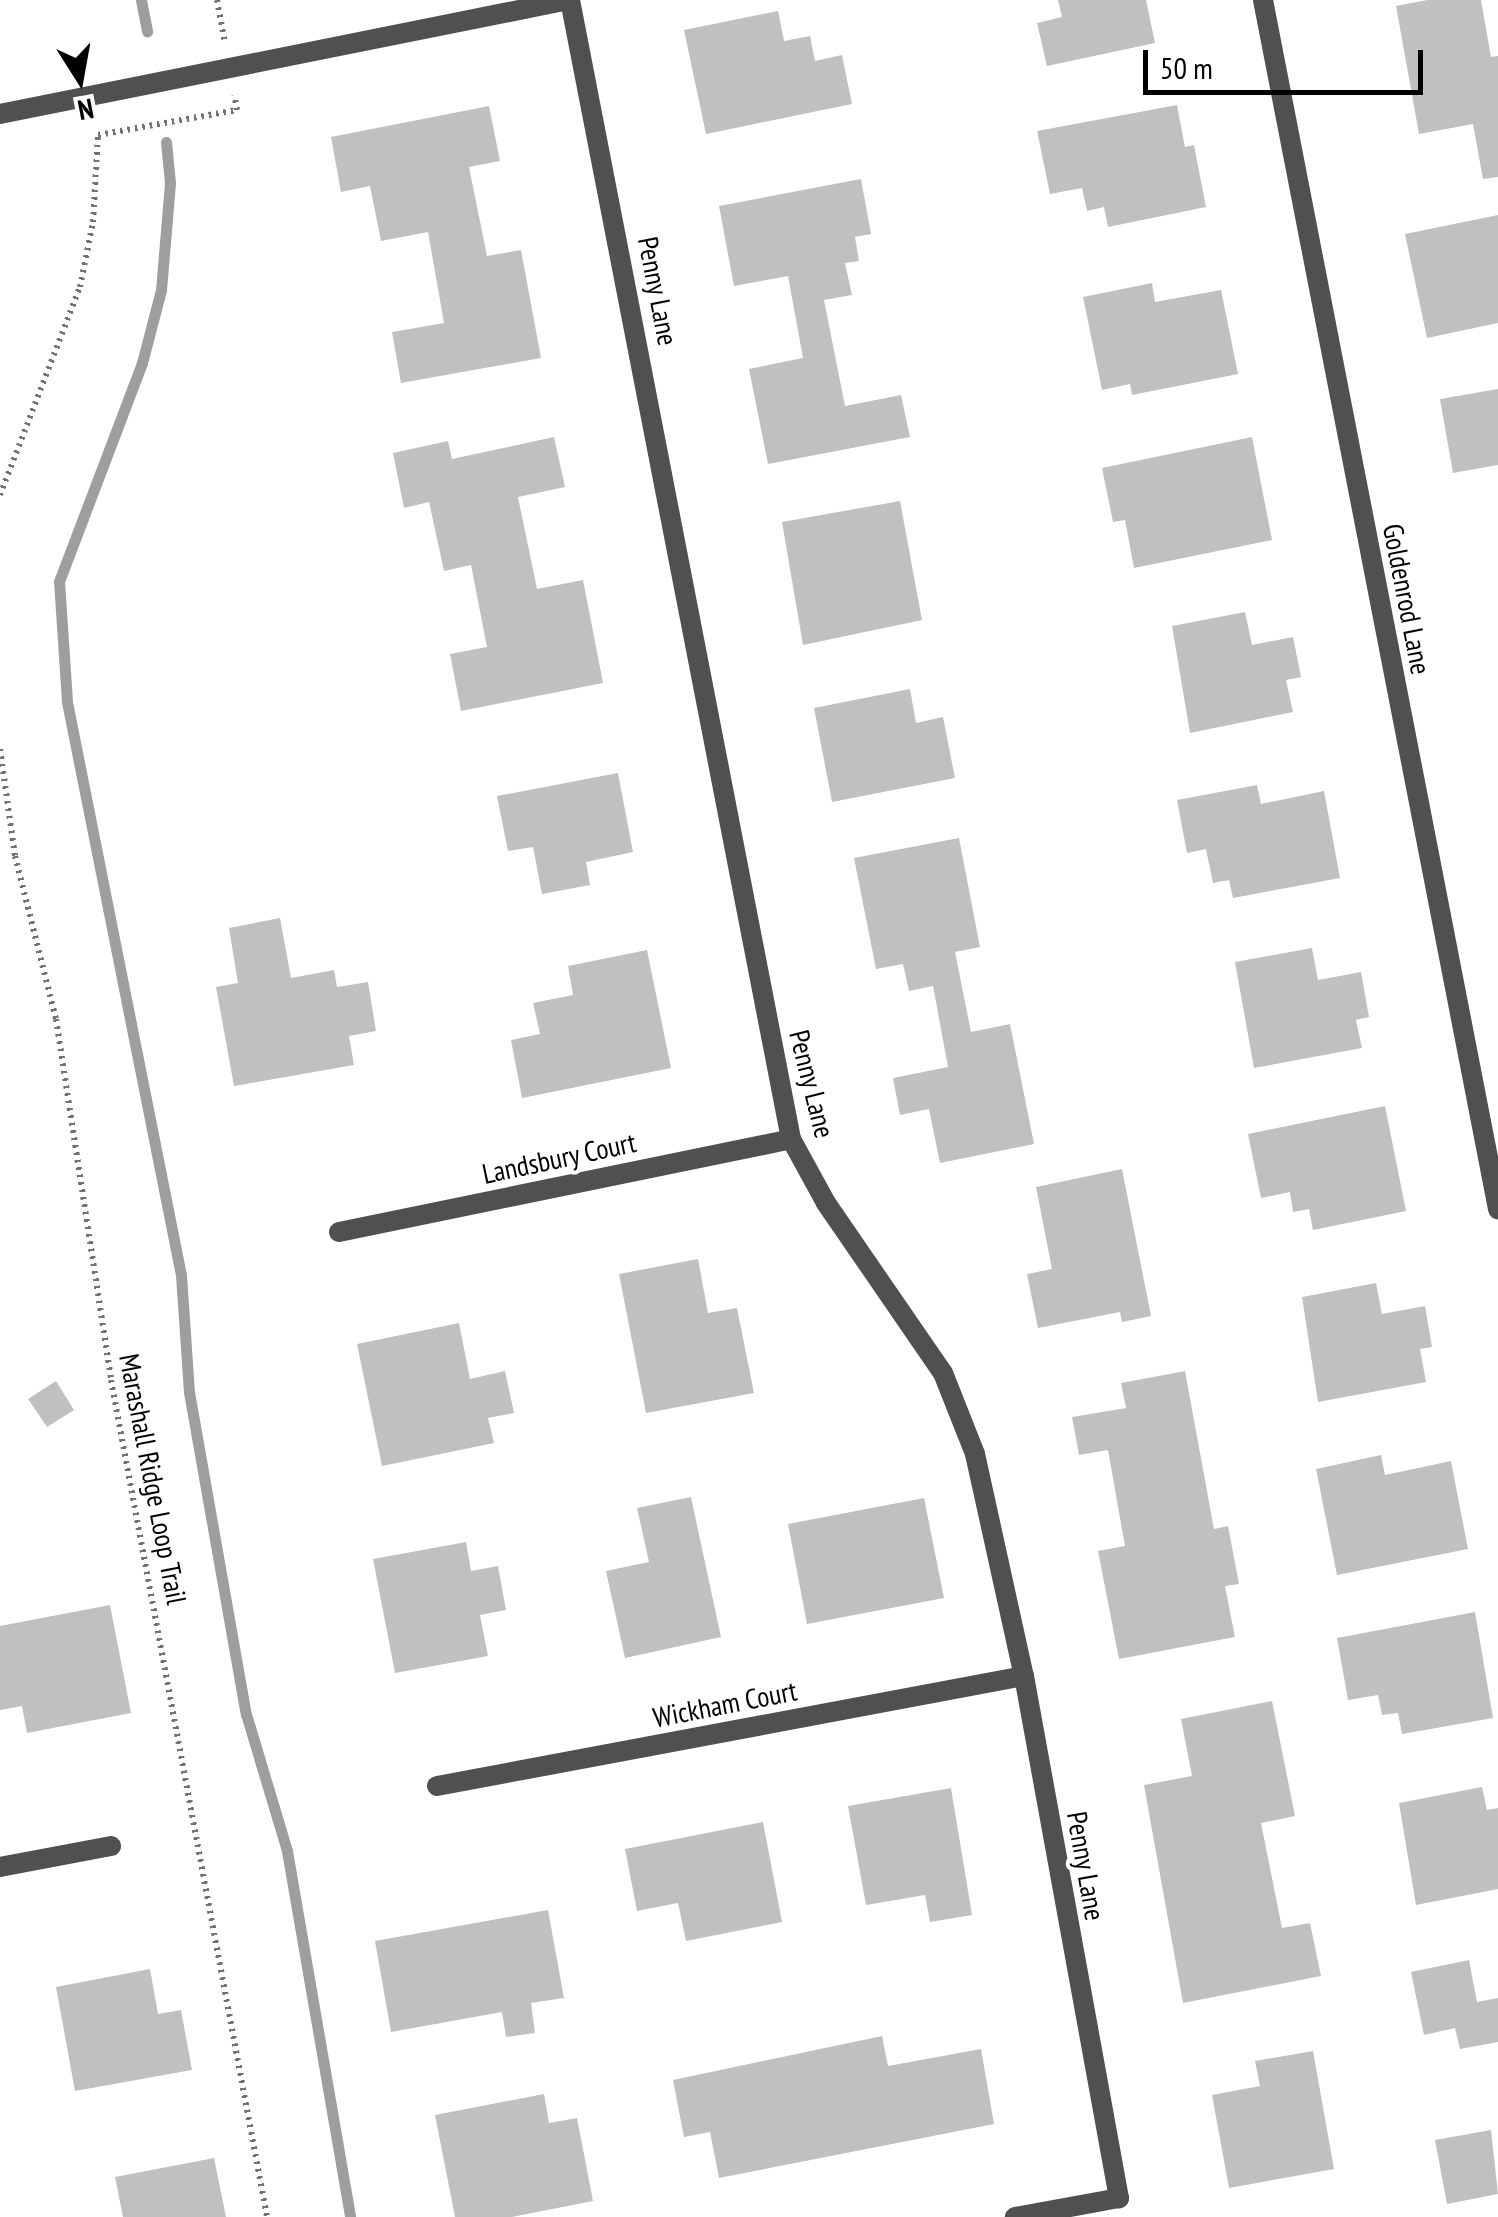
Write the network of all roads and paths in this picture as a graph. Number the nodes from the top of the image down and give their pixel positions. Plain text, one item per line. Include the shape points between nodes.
1 (217, 0) edge
2 (570, 0) edge
3 (1262, 0) edge
4 (230, 70) junction
5 (0, 114) edge
6 (0, 495) edge
7 (0, 749) edge
8 (791, 1138) junction
9 (1498, 1208) edge
10 (339, 1232) dead end
11 (1024, 1676) junction
12 (436, 1786) dead end
13 (111, 1846) dead end
14 (0, 1867) edge
15 (267, 2217) edge
16 (1015, 2217) edge

1 - 4 path
2 - 4 street
2 - 8 street, Penny Lane
3 - 9 street, Goldenrod Lane
4 - 5 street
4 - 6 path via 237,110 98,135 93,222 80,287
7 - 15 path, Marashall Ridge Loop Trail via 15,856 56,1019 111,1380
8 - 10 street, Landsbury Court
8 - 11 street, Penny Lane via 826,1203 943,1373 975,1454
11 - 12 street, Wickham Court
11 - 16 street, Penny Lane via 1119,2198
13 - 14 street

